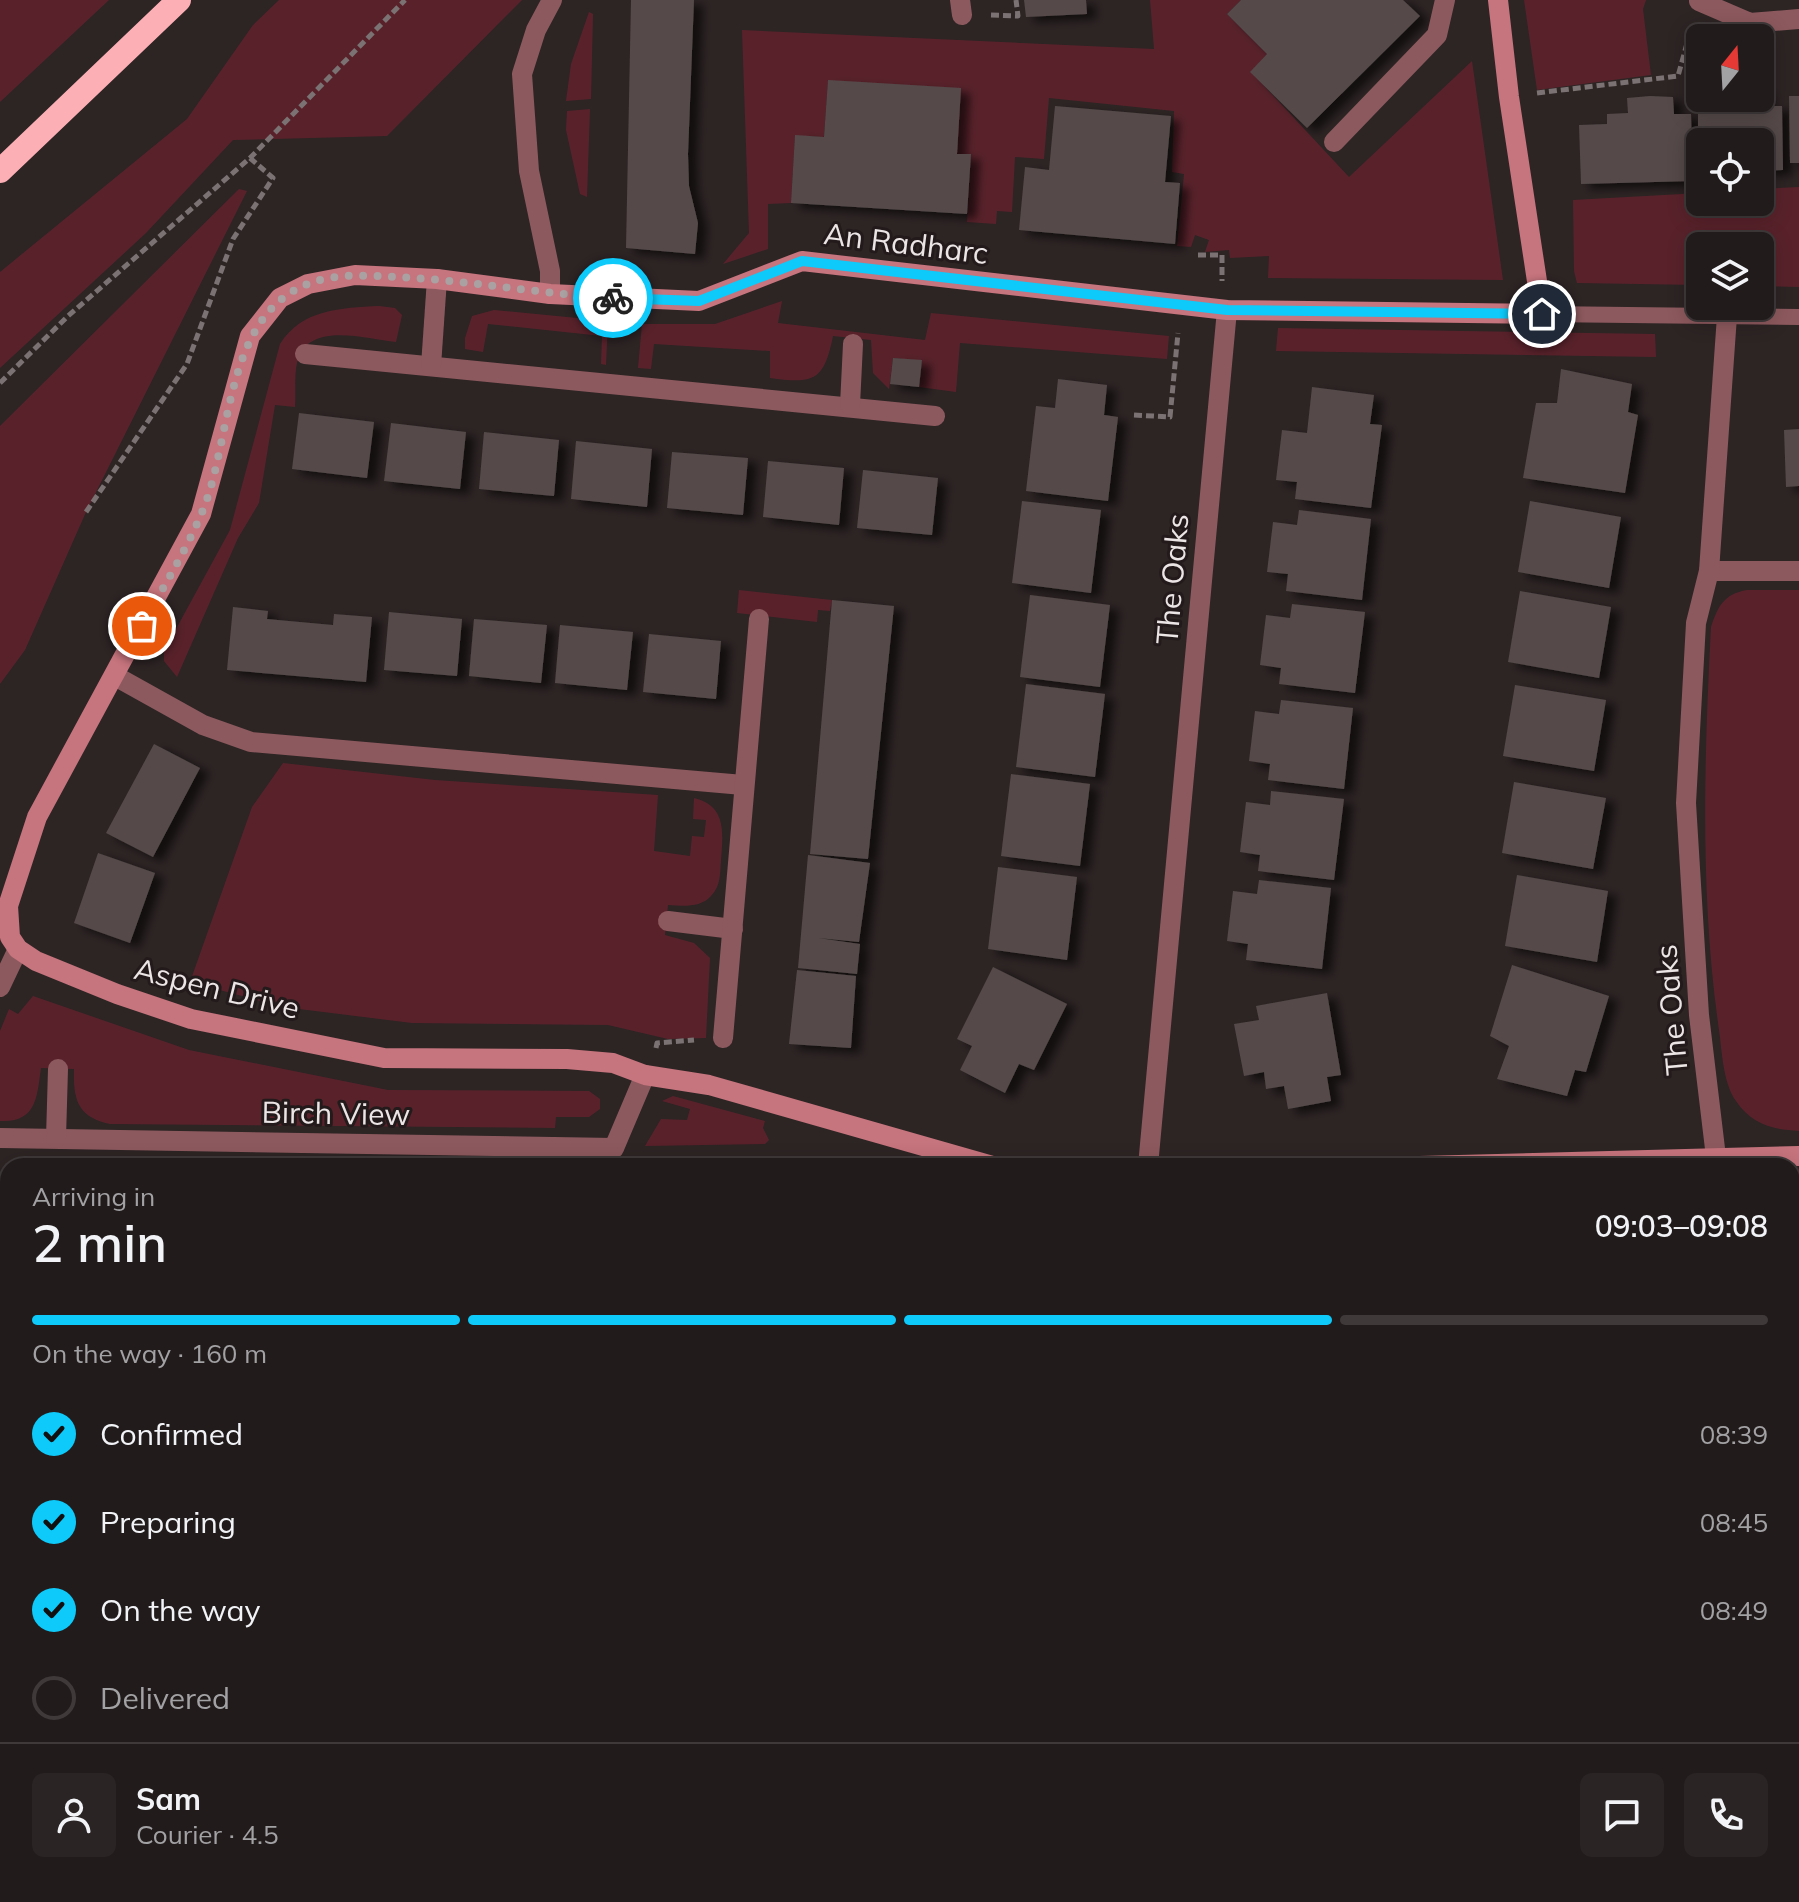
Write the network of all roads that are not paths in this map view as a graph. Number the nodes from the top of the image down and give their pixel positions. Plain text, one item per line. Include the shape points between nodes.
1 (179, 0) edge
2 (552, 0) edge
3 (1445, 0) edge
4 (1498, 0) edge
5 (1699, 1) edge
6 (1799, 19) edge
7 (1334, 142) dead end
8 (0, 171) edge
9 (437, 279) junction
10 (550, 294) junction
11 (1227, 310) junction
12 (1542, 314) junction
13 (1686, 316) edge
14 (1774, 317) edge
15 (1799, 317) edge
16 (1727, 320) edge
17 (853, 344) dead end
18 (305, 354) dead end
19 (431, 366) junction
20 (850, 405) junction
21 (935, 416) dead end
22 (1709, 571) junction
23 (1799, 571) edge
24 (759, 619) dead end
25 (115, 676) junction
26 (743, 785) junction
27 (668, 921) dead end
28 (733, 929) junction
29 (18, 949) junction
30 (0, 987) edge
31 (723, 1038) road end
32 (58, 1069) dead end
33 (645, 1075) junction
34 (0, 1138) edge
35 (56, 1138) junction
36 (613, 1157) edge
37 (1716, 1157) junction
38 (965, 1158) edge
39 (1149, 1158) edge
40 (1683, 1158) edge
41 (1726, 1158) edge

1 - 8 highway
2 - 10 street via 522,74 529,171
3 - 7 street via 1437,35
4 - 12 street
5 - 6 street via 1750,23
9 - 10 street
9 - 19 street
9 - 25 street via 329,278 293,291 262,317 246,345 201,514
10 - 11 street, An Radharc via 699,301 802,261
11 - 12 street
11 - 39 street, The Oaks
12 - 13 lane
14 - 15 lane
16 - 22 street, The Oaks
17 - 20 street
18 - 19 street
19 - 20 street
20 - 21 street
22 - 23 street
22 - 37 street, The Oaks via 1696,623 1686,803 1699,1015
24 - 26 street
25 - 26 street via 203,725 251,742
25 - 29 street via 31,831 7,914 7,929
26 - 28 street
27 - 28 street
28 - 31 street
29 - 30 street
29 - 33 street, Aspen Drive via 117,994 191,1019 384,1058 567,1059 613,1063
32 - 35 street
33 - 36 street, Birch View
33 - 38 street, Aspen Drive via 709,1085
34 - 35 street, Birch View
35 - 36 street, Birch View
37 - 40 street
37 - 41 street

